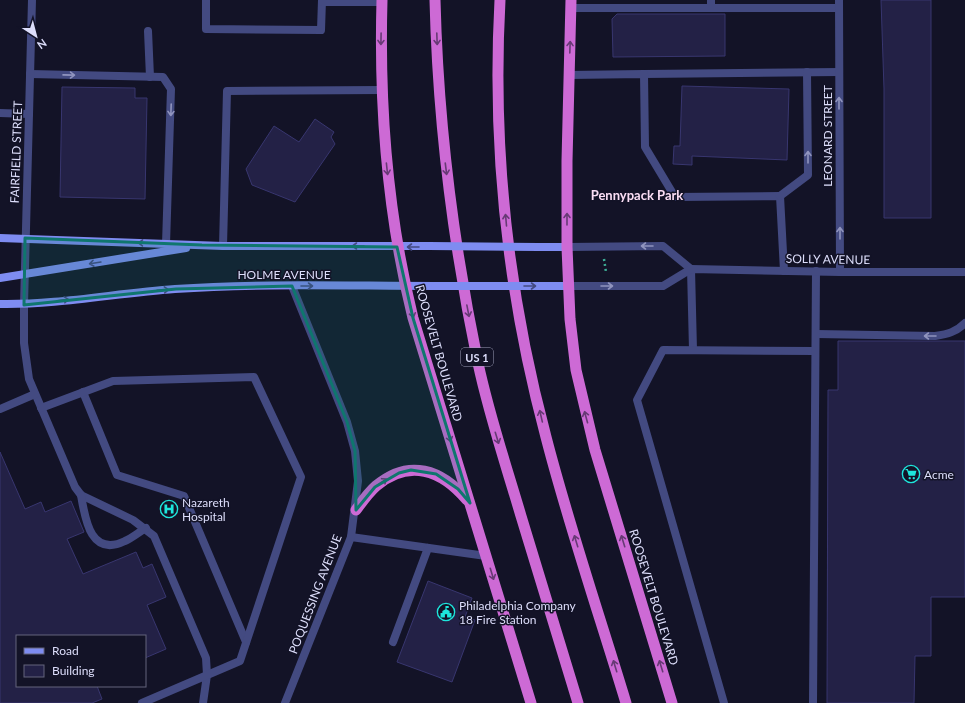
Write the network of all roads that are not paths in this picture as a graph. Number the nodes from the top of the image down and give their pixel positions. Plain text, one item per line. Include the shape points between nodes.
1 (32, 0) edge
2 (206, 0) edge
3 (435, 0) edge
4 (500, 0) edge
5 (322, 1) edge
6 (382, 1) edge
7 (571, 4) edge
8 (645, 4) edge
9 (711, 4) edge
10 (839, 4) edge
11 (148, 31) dead end
12 (807, 72) junction
13 (839, 72) junction
14 (30, 74) junction
15 (644, 74) junction
16 (569, 75) junction
17 (150, 77) junction
18 (382, 90) junction
19 (0, 113) edge
20 (29, 114) junction
21 (780, 196) junction
22 (0, 238) edge
23 (25, 238) junction
24 (166, 244) junction
25 (202, 245) junction
26 (223, 246) junction
27 (567, 246) junction
28 (397, 247) junction
29 (691, 269) junction
30 (784, 271) junction
31 (816, 271) junction
32 (840, 272) junction
33 (965, 272) edge
34 (25, 274) junction
35 (0, 278) edge
36 (292, 286) junction
37 (405, 286) junction
38 (568, 286) junction
39 (0, 304) edge
40 (24, 305) junction
41 (965, 323) edge
42 (816, 334) junction
43 (693, 350) junction
44 (815, 351) junction
45 (82, 392) junction
46 (35, 394) junction
47 (41, 408) junction
48 (0, 409) edge
49 (81, 495) junction
50 (470, 503) junction
51 (356, 510) junction
52 (146, 528) junction
53 (351, 537) junction
54 (428, 548) junction
55 (486, 556) junction
56 (246, 642) junction
57 (393, 642) dead end
58 (207, 675) junction
59 (142, 703) edge
60 (203, 703) edge
61 (285, 703) edge
62 (531, 703) edge
63 (578, 703) edge
64 (626, 703) edge
65 (672, 703) edge
66 (724, 703) edge
67 (813, 703) edge

1 - 14 street, FAIRFIELD STREET
2 - 5 street via 206,29 321,30
3 -> 63 highway, US 1 via 446,170 478,364 496,433
64 -> 4 highway via 546,436 517,304 500,158
5 - 6 street
6 -> 18 highway, ROOSEVELT BOULEVARD
7 - 8 street
16 -> 7 highway, ROOSEVELT BOULEVARD
8 - 9 street
9 - 10 street
10 - 13 street, LEONARD STREET
11 - 17 street
12 - 13 street
12 - 15 street
21 -> 12 street via 808,175
32 -> 13 street, LEONARD STREET
14 -> 17 street
14 - 20 street, FAIRFIELD STREET
15 - 16 street
15 - 21 street via 645,147 675,197
27 -> 16 highway, ROOSEVELT BOULEVARD
17 -> 24 street via 164,77 171,89
18 - 26 street via 227,91
18 -> 28 highway, ROOSEVELT BOULEVARD via 384,143
19 - 20 street
20 - 23 street, FAIRFIELD STREET
21 - 30 street
22 - 23 main road
24 -> 23 main road
23 - 34 street, FAIRFIELD STREET
24 - 25 main road
25 - 26 main road
25 -> 34 main road
28 -> 26 main road
27 -> 28 main road, bridge
29 -> 27 street via 663,246
27 - 38 highway, ROOSEVELT BOULEVARD
28 - 37 highway, ROOSEVELT BOULEVARD
29 - 30 street, SOLLY AVENUE
38 -> 29 street via 663,286
29 - 43 street
30 - 31 street, SOLLY AVENUE
31 - 32 street, SOLLY AVENUE
31 - 42 street
32 - 33 street, SOLLY AVENUE
34 - 35 main road
34 - 40 street, FAIRFIELD STREET
36 -> 37 main road, HOLME AVENUE
40 -> 36 main road, HOLME AVENUE via 124,292 233,286
36 - 51 street, POQUESSING AVENUE via 347,422 355,451 358,481
37 -> 38 main road, HOLME AVENUE, bridge
37 -> 50 highway, ROOSEVELT BOULEVARD
65 -> 38 highway, ROOSEVELT BOULEVARD via 584,410 572,341
39 - 40 main road, HOLME AVENUE
40 - 46 street, FAIRFIELD STREET via 24,343 28,372
41 -> 42 street via 948,334 935,336
42 - 44 street
43 - 44 street
43 - 66 street via 663,350 637,400
44 - 67 street
45 - 47 street
45 - 56 street via 117,475 184,496
45 - 56 street via 113,381 254,377 301,477
46 - 47 street, FAIRFIELD STREET
46 - 48 street
47 - 49 street, FAIRFIELD STREET via 75,487
49 - 52 street
49 - 52 street, FAIRFIELD STREET via 88,530 100,542 116,544
51 -> 50 highway via 375,487 399,473 411,470 436,474 458,490
50 - 55 highway, ROOSEVELT BOULEVARD
51 - 53 street, POQUESSING AVENUE
52 - 58 street via 154,536 206,658
53 - 54 street
53 - 61 street, POQUESSING AVENUE
54 - 55 street
54 - 57 street
55 -> 62 highway, ROOSEVELT BOULEVARD
56 - 58 street via 240,661
58 - 59 street
58 - 60 street

